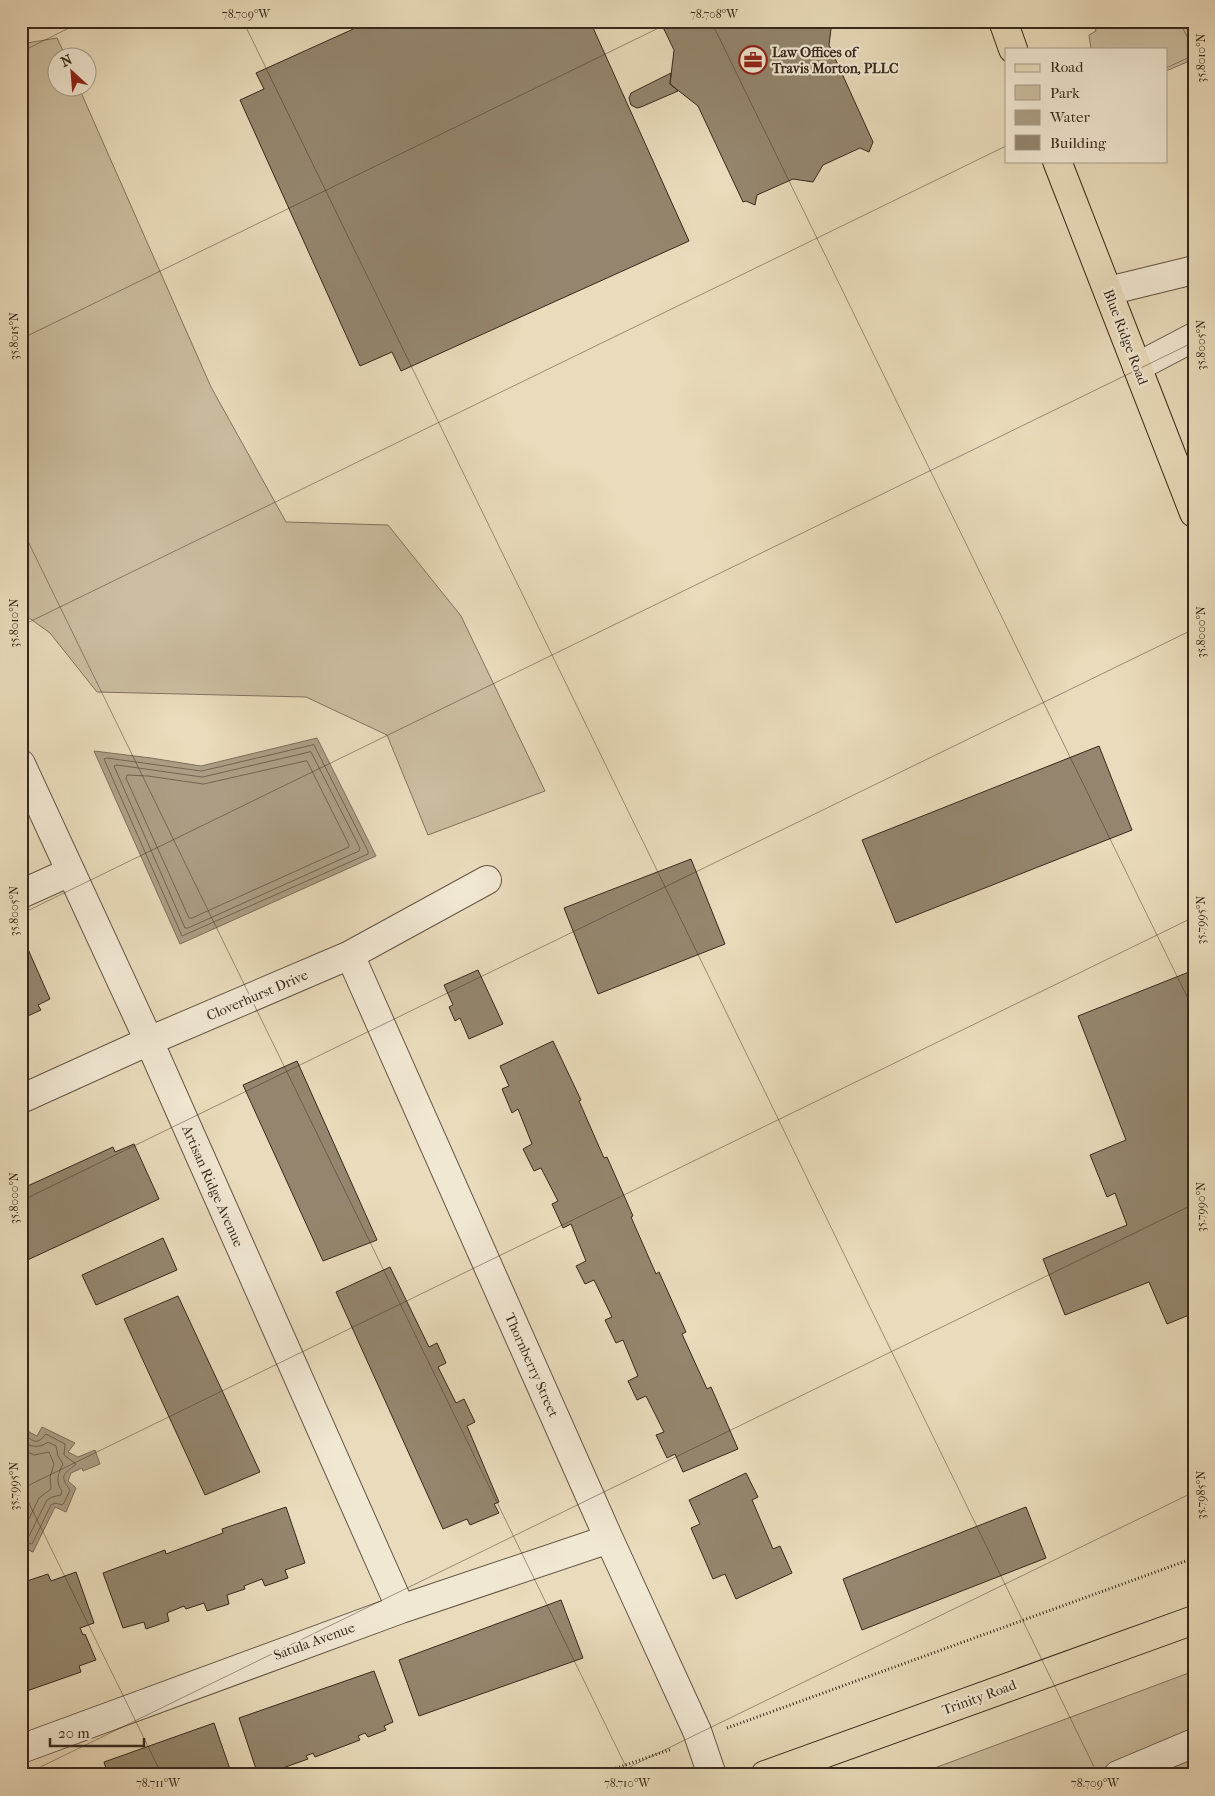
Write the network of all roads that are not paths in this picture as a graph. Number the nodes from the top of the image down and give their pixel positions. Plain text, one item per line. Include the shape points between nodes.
1 (1003, 21) edge
2 (1014, 48) edge
3 (1057, 162) edge
4 (1194, 270) edge
5 (1108, 291) junction
6 (1194, 338) edge
7 (1137, 367) junction
8 (1194, 513) edge
9 (21, 764) edge
10 (70, 872) junction
11 (487, 880) dead end
12 (21, 894) edge
13 (350, 955) junction
14 (149, 1041) junction
15 (21, 1099) edge
16 (609, 1539) junction
17 (401, 1609) junction
18 (1194, 1620) edge
19 (1194, 1743) edge
20 (21, 1750) edge
21 (712, 1775) edge
22 (765, 1775) edge
23 (1118, 1775) edge

1 - 2 main road
3 - 5 main road, Blue Ridge Road
4 - 5 street
5 - 7 main road, Blue Ridge Road
6 - 7 street
7 - 8 main road, Blue Ridge Road
9 - 10 street, Artisan Ridge Avenue
10 - 12 street
10 - 14 street, Artisan Ridge Avenue
11 - 13 street, Cloverhurst Drive
13 - 14 street, Cloverhurst Drive
13 - 16 street, Thornberry Street
14 - 15 street, Cloverhurst Drive
14 - 17 street, Artisan Ridge Avenue
16 - 17 street, Satula Avenue
16 - 21 street, Thornberry Street via 697,1731
17 - 20 street, Satula Avenue
18 - 22 main road, Trinity Road
19 - 23 street

